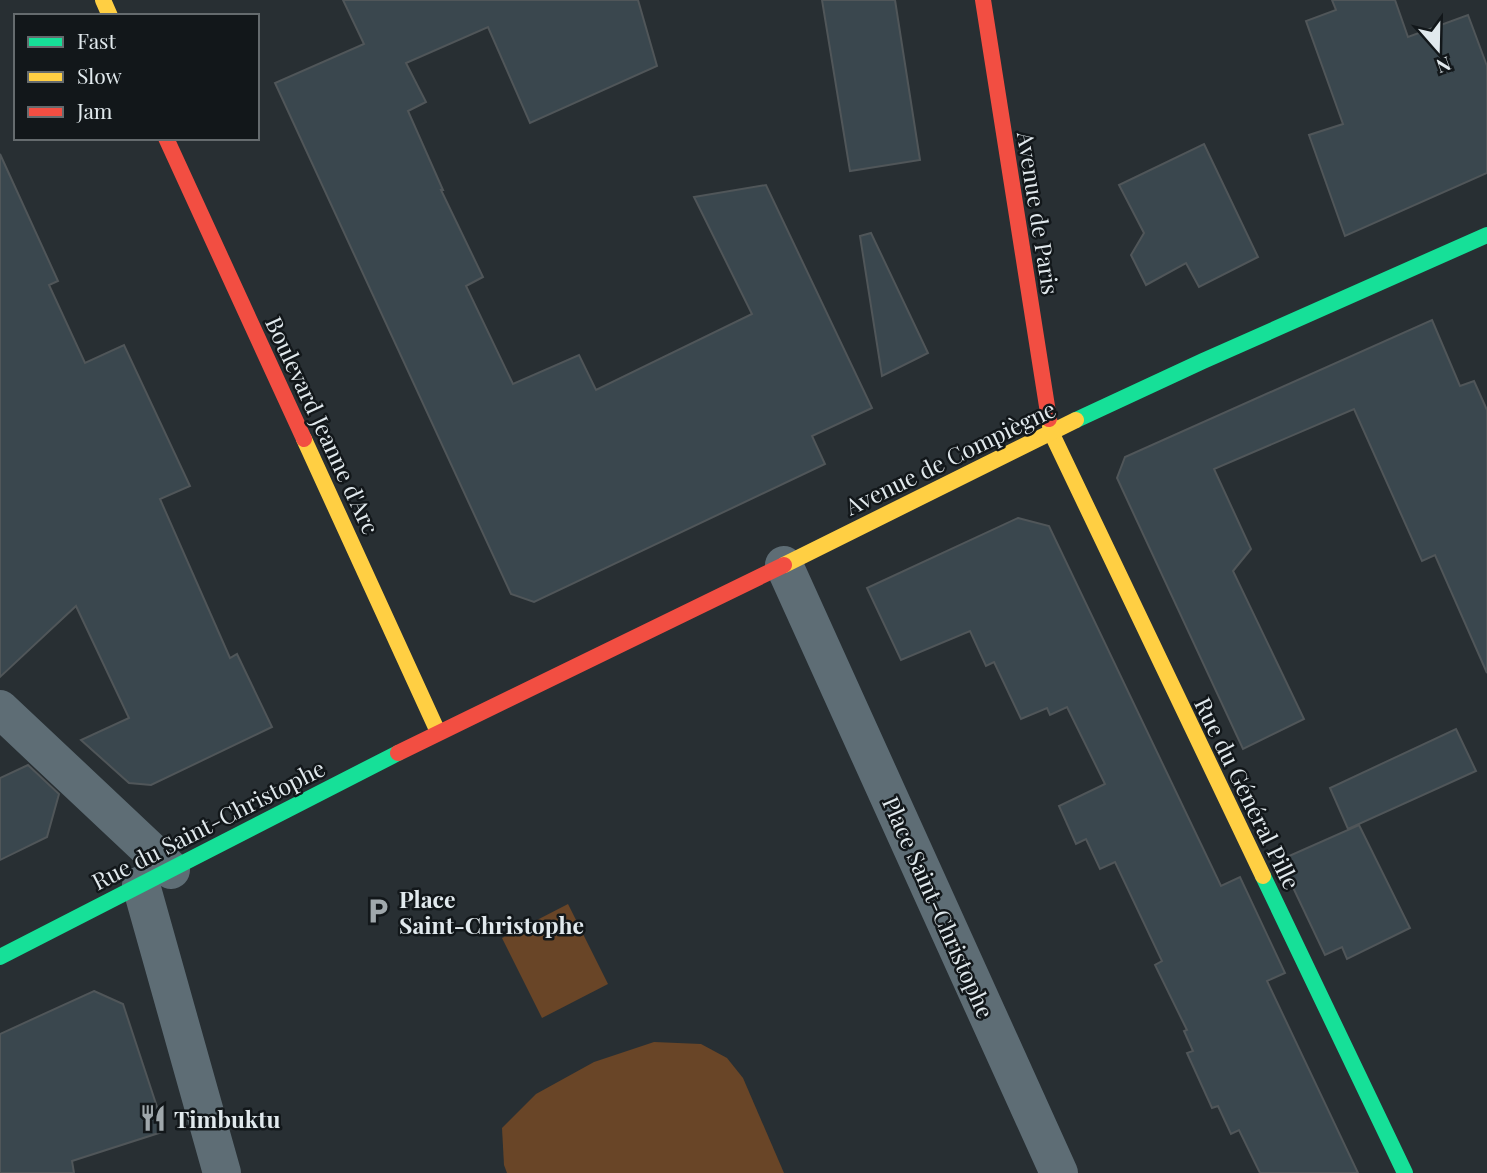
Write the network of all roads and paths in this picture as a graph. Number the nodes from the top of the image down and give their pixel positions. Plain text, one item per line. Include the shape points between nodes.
1 (983, 0) edge
2 (167, 140) edge
3 (1487, 235) edge
4 (1051, 432) junction
5 (784, 565) junction
6 (0, 709) edge
7 (438, 732) junction
8 (156, 877) junction
9 (0, 957) edge
10 (222, 1173) edge
11 (1059, 1173) edge
12 (1405, 1173) edge

1 - 4 street, Avenue de Paris
2 - 7 street, Boulevard Jeanne d'Arc
3 - 4 street, Avenue de Compiègne
4 - 5 street, Avenue de Compiègne
4 - 12 street, Rue du Général Pille
5 - 7 street, Avenue de Compiègne
5 - 11 street, Place Saint-Christophe
6 - 8 street
7 - 8 street, Rue du Saint-Christophe
8 - 9 street, Rue du Saint-Christophe
8 - 10 street

